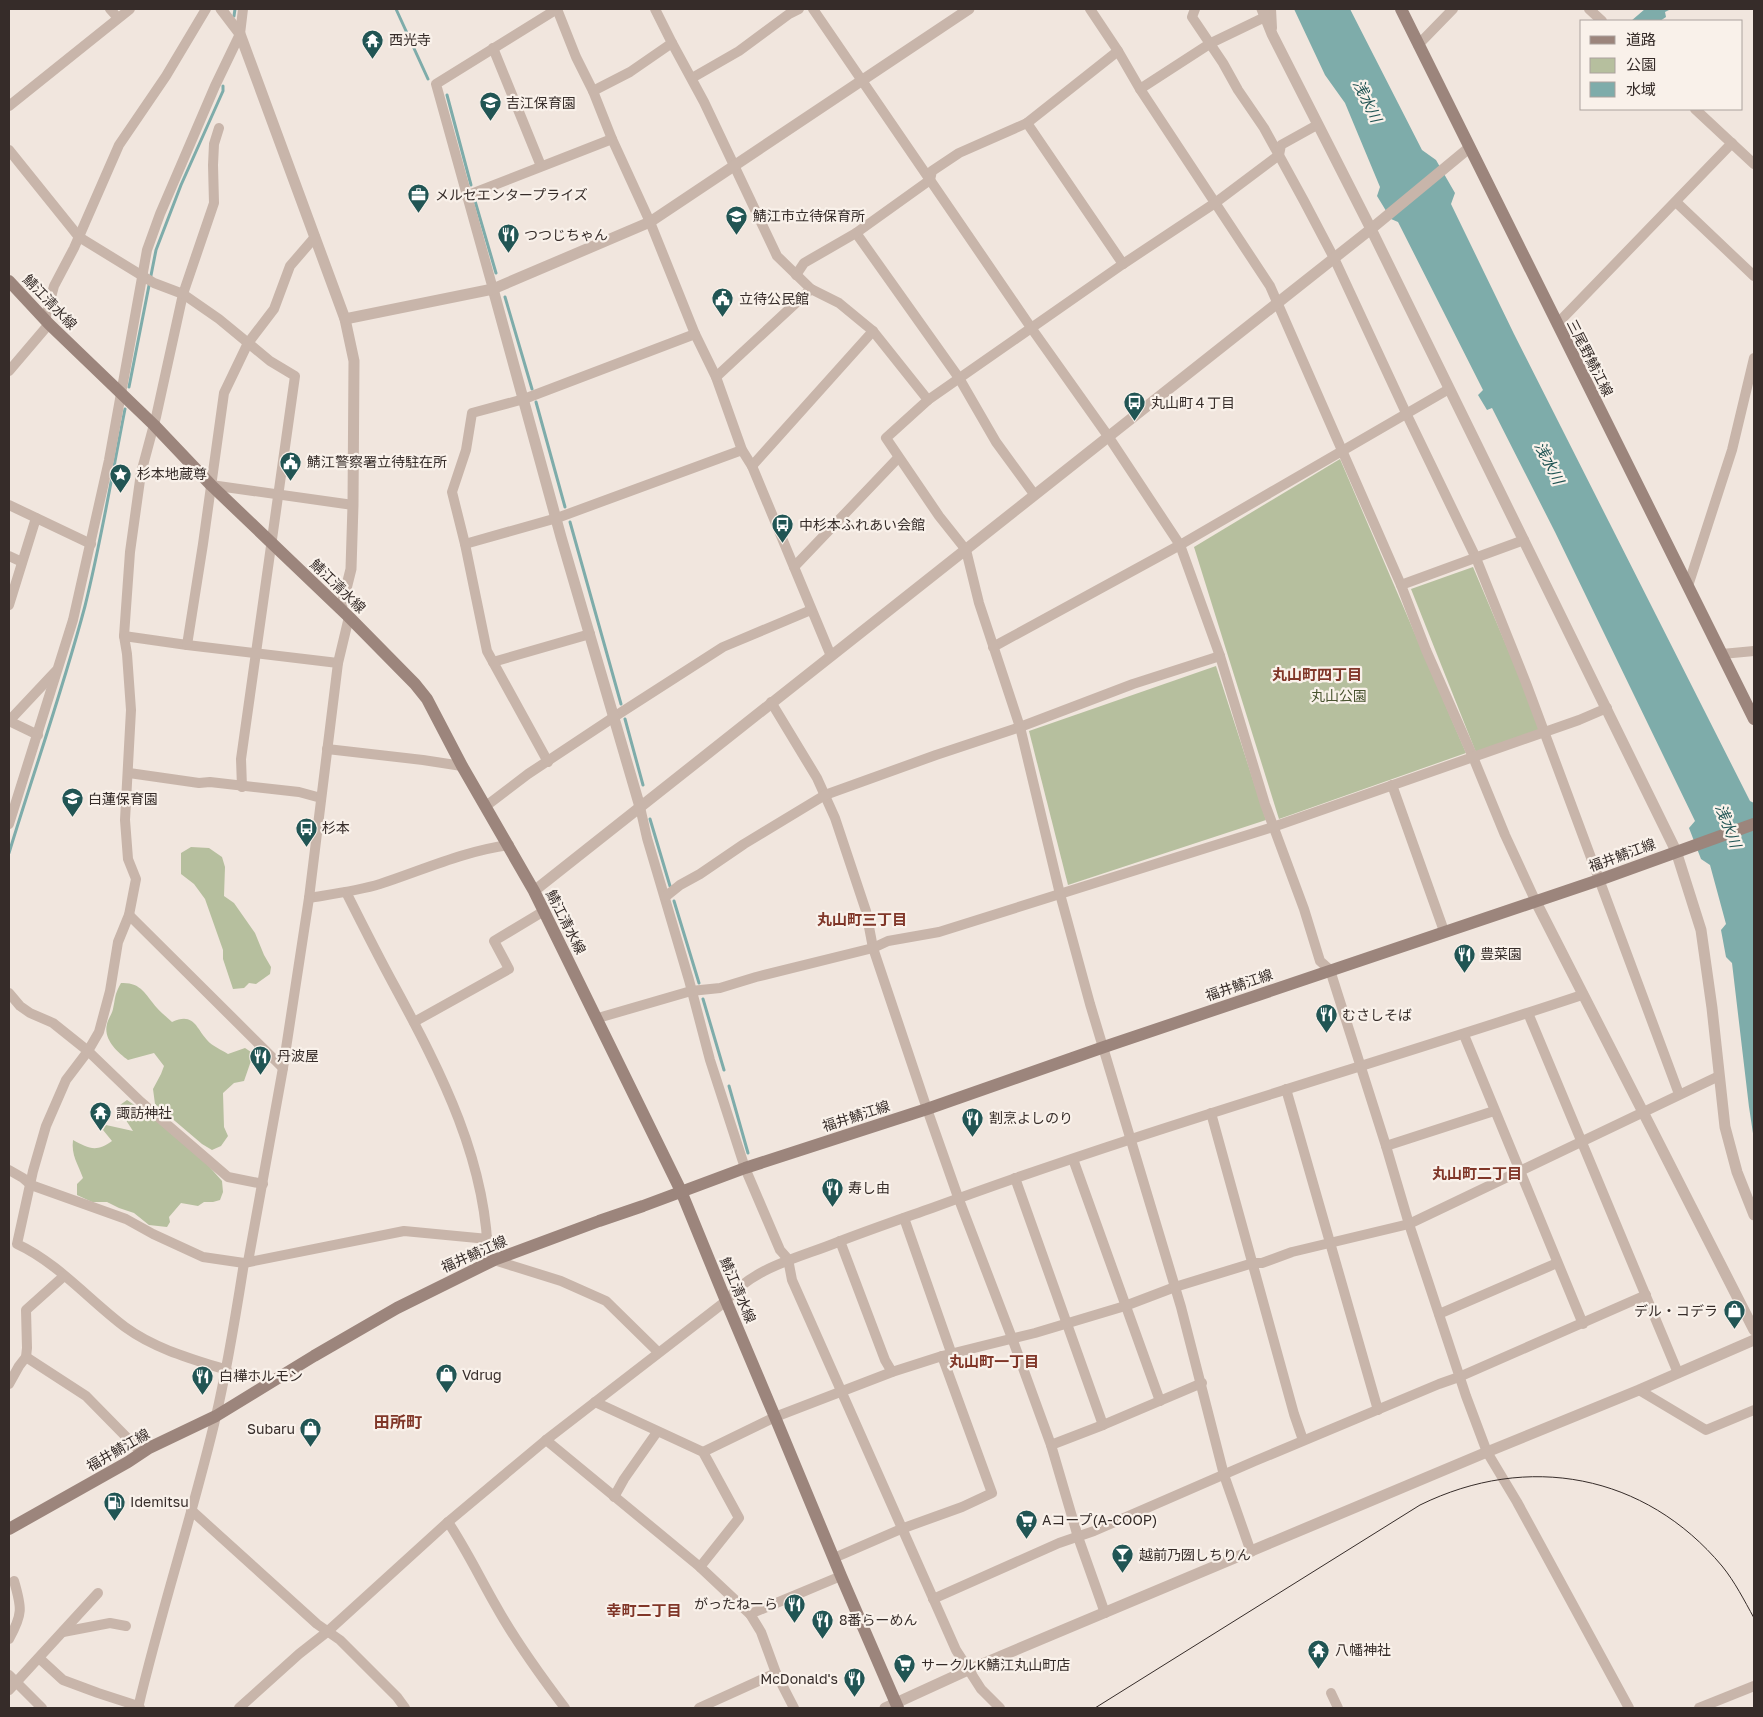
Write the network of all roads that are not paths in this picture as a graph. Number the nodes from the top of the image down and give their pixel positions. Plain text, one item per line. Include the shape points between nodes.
1 (110, 9) edge
2 (130, 9) edge
3 (206, 9) edge
4 (220, 9) edge
5 (243, 9) edge
6 (557, 9) edge
7 (655, 9) edge
8 (799, 9) edge
9 (813, 9) edge
10 (969, 9) edge
11 (1090, 9) edge
12 (1195, 9) edge
13 (1401, 9) edge
14 (1452, 9) edge
15 (1589, 9) edge
16 (787, 11) edge
17 (1266, 11) edge
18 (118, 18) junction
19 (1601, 20) edge
20 (240, 34) junction
21 (672, 43) junction
22 (1211, 43) junction
23 (1418, 45) junction
24 (493, 48) junction
25 (1118, 51) junction
26 (692, 78) junction
27 (861, 82) junction
28 (1140, 89) junction
29 (593, 91) junction
30 (9, 106) edge
31 (1696, 110) edge
32 (1027, 123) junction
33 (1317, 125) junction
34 (219, 128) dead end
35 (612, 139) junction
36 (1732, 143) junction
37 (1469, 148) junction
38 (9, 150) edge
39 (1279, 155) junction
40 (1754, 164) edge
41 (541, 166) junction
42 (734, 166) junction
43 (930, 180) junction
44 (466, 196) junction
45 (1676, 202) junction
46 (1215, 203) junction
47 (650, 222) junction
48 (1370, 229) junction
49 (856, 233) junction
50 (79, 237) junction
51 (315, 237) junction
52 (1334, 258) junction
53 (1123, 264) junction
54 (796, 275) junction
55 (1754, 276) edge
56 (148, 279) junction
57 (9, 281) edge
58 (493, 289) junction
59 (811, 289) junction
60 (183, 294) junction
61 (1277, 302) junction
62 (345, 319) junction
63 (47, 322) junction
64 (1557, 324) junction
65 (1032, 329) junction
66 (873, 331) junction
67 (696, 334) junction
68 (248, 343) junction
69 (1754, 358) edge
70 (9, 371) edge
71 (716, 377) junction
72 (959, 378) junction
73 (1449, 389) junction
74 (120, 392) junction
75 (524, 399) junction
76 (928, 400) junction
77 (1406, 413) junction
78 (154, 425) junction
79 (1108, 436) junction
80 (742, 450) junction
81 (1342, 452) junction
82 (898, 458) junction
83 (752, 466) junction
84 (212, 485) junction
85 (279, 494) junction
86 (1034, 494) junction
87 (9, 505) edge
88 (353, 505) junction
89 (36, 518) junction
90 (556, 518) junction
91 (1524, 540) junction
92 (272, 543) junction
93 (90, 544) junction
94 (465, 544) junction
95 (1180, 545) junction
96 (966, 550) junction
97 (9, 556) edge
98 (1476, 558) junction
99 (22, 562) junction
100 (794, 566) junction
101 (1401, 585) junction
102 (1688, 586) junction
103 (10, 601) edge
104 (811, 610) junction
105 (345, 613) junction
106 (590, 634) junction
107 (124, 636) junction
108 (187, 645) junction
109 (992, 647) junction
110 (1754, 651) edge
111 (257, 654) junction
112 (1722, 654) junction
113 (831, 656) junction
114 (1220, 656) junction
115 (493, 662) junction
116 (338, 663) junction
117 (58, 667) junction
118 (771, 702) junction
119 (1607, 708) junction
120 (614, 717) junction
121 (1754, 718) edge
122 (9, 721) edge
123 (1020, 727) junction
124 (1544, 732) junction
125 (38, 735) junction
126 (327, 749) junction
127 (1474, 756) junction
128 (548, 762) junction
129 (462, 766) junction
130 (129, 773) junction
131 (1392, 785) junction
132 (242, 787) junction
133 (825, 795) junction
134 (321, 798) junction
135 (486, 806) junction
136 (640, 807) junction
137 (9, 824) edge
138 (1754, 824) edge
139 (1274, 827) junction
140 (509, 845) junction
141 (1676, 851) junction
142 (1599, 880) junction
143 (534, 891) junction
144 (346, 892) junction
145 (1060, 894) junction
146 (665, 897) junction
147 (309, 898) junction
148 (1534, 900) junction
149 (544, 911) junction
150 (129, 915) junction
151 (1444, 931) junction
152 (873, 948) junction
153 (1330, 970) junction
154 (691, 991) junction
155 (9, 993) edge
156 (1582, 995) junction
157 (1528, 1013) junction
158 (598, 1018) junction
159 (414, 1022) junction
160 (1464, 1035) junction
161 (1104, 1047) junction
162 (88, 1051) junction
163 (1361, 1066) junction
164 (283, 1068) junction
165 (1719, 1076) junction
166 (1286, 1089) junction
167 (1679, 1094) junction
168 (927, 1109) junction
169 (1494, 1111) junction
170 (1643, 1112) junction
171 (1211, 1113) junction
172 (1132, 1140) junction
173 (1583, 1142) junction
174 (1386, 1146) junction
175 (1073, 1159) junction
176 (745, 1168) junction
177 (9, 1170) edge
178 (1519, 1171) junction
179 (1015, 1178) junction
180 (262, 1184) junction
181 (31, 1185) junction
182 (681, 1191) junction
183 (958, 1198) junction
184 (1754, 1215) edge
185 (904, 1218) junction
186 (1409, 1224) junction
187 (488, 1239) junction
188 (840, 1241) junction
189 (1331, 1244) junction
190 (788, 1259) junction
191 (491, 1261) junction
192 (246, 1262) junction
193 (1557, 1262) junction
194 (1254, 1263) junction
195 (64, 1276) junction
196 (1175, 1287) junction
197 (1646, 1295) junction
198 (726, 1301) junction
199 (1125, 1306) junction
200 (1439, 1314) junction
201 (1066, 1324) junction
202 (1583, 1324) junction
203 (1754, 1330) edge
204 (1012, 1338) junction
205 (1754, 1340) edge
206 (658, 1352) junction
207 (947, 1356) junction
208 (26, 1357) junction
209 (227, 1370) junction
210 (892, 1372) junction
211 (1678, 1373) junction
212 (1460, 1377) junction
213 (1202, 1383) junction
214 (9, 1384) edge
215 (1639, 1390) junction
216 (841, 1391) junction
217 (1160, 1401) junction
218 (595, 1402) junction
219 (1378, 1410) junction
220 (1754, 1410) edge
221 (216, 1416) junction
222 (776, 1417) junction
223 (1103, 1425) junction
224 (657, 1432) junction
225 (546, 1440) junction
226 (1303, 1440) junction
227 (1051, 1445) junction
228 (142, 1452) junction
229 (703, 1452) junction
230 (1488, 1452) junction
231 (1224, 1475) junction
232 (614, 1497) junction
233 (191, 1510) junction
234 (448, 1522) junction
235 (9, 1529) edge
236 (901, 1529) junction
237 (1078, 1537) junction
238 (1251, 1552) junction
239 (834, 1558) junction
240 (700, 1567) junction
241 (841, 1576) junction
242 (14, 1581) dead end
243 (98, 1594) dead end
244 (933, 1599) junction
245 (1105, 1613) junction
246 (750, 1614) junction
247 (126, 1626) dead end
248 (63, 1632) junction
249 (327, 1632) junction
250 (9, 1639) edge
251 (39, 1658) junction
252 (968, 1670) junction
253 (776, 1672) junction
254 (9, 1675) edge
255 (13, 1686) edge
256 (1754, 1686) edge
257 (1331, 1693) dead end
258 (139, 1707) edge
259 (893, 1707) edge
260 (42, 1708) edge
261 (239, 1708) edge
262 (406, 1708) edge
263 (565, 1708) edge
264 (698, 1708) edge
265 (794, 1708) edge
266 (1000, 1708) edge
267 (1338, 1708) edge
268 (1629, 1708) edge
269 (1699, 1708) edge

1 - 18 street
2 - 18 street
3 - 50 street via 119,145
4 - 20 street
5 - 20 street
6 - 24 street
6 - 29 street
7 - 21 street
8 - 16 street
9 - 27 street
10 - 27 street
11 - 25 street
12 - 22 street via 1192,16
13 - 23 main road, 三尾野鯖江線
14 - 23 street
15 - 19 street
16 - 26 street via 739,51
17 - 22 street
17 - 33 street via 1272,34
18 - 30 street
20 - 51 street
20 - 56 street via 160,214 147,250
21 - 26 street
21 - 29 street via 630,72
22 - 28 street
22 - 39 street
23 - 37 main road, 三尾野鯖江線
24 - 41 street
24 - 44 street via 436,84
25 - 28 street
25 - 32 street
26 - 42 street
27 - 42 street
27 - 43 street
28 - 46 street
29 - 35 street
31 - 36 street
32 - 43 street via 959,153 932,171
32 - 53 street
33 - 39 street via 1281,145
33 - 48 street
34 - 60 street via 212,165 214,203
35 - 41 street
35 - 47 street
36 - 40 street
36 - 45 street
37 - 48 street
37 - 64 main road, 三尾野鯖江線
38 - 50 street
39 - 46 street
39 - 52 street
41 - 44 street
42 - 47 street
42 - 54 street via 777,256
43 - 49 street
43 - 65 street
44 - 58 street
45 - 55 street
45 - 64 street
46 - 53 street
46 - 61 street via 1270,286
47 - 58 street
47 - 67 street
48 - 52 street
48 - 73 street
49 - 54 street via 804,263
49 - 72 street
50 - 56 street
50 - 63 street via 54,286
51 - 62 street
51 - 68 street via 290,266 274,310
52 - 61 street
52 - 77 street
53 - 65 street
54 - 59 street
56 - 60 street
56 - 74 street
57 - 63 main road, 鯖江清水線
58 - 62 street
58 - 75 street
59 - 66 street via 839,303
59 - 71 street
60 - 68 street
60 - 78 street
61 - 79 street
61 - 81 street
62 - 88 street via 354,361
63 - 70 street
63 - 74 main road, 鯖江清水線
64 - 102 main road, 三尾野鯖江線
65 - 72 street
65 - 79 street
66 - 76 street
66 - 83 street
67 - 71 street
67 - 75 street
68 - 84 street via 224,393
68 - 85 street via 295,376
69 - 102 street via 1732,450
71 - 80 street
72 - 76 street
72 - 86 street via 996,442
73 - 77 street
73 - 91 street
74 - 78 main road, 鯖江清水線
74 - 93 street
75 - 90 street
75 - 94 street via 472,413 466,450 452,492
76 - 82 street via 886,438
77 - 81 street
77 - 98 street
78 - 84 main road, 鯖江清水線
78 - 107 street via 141,473 132,534
79 - 86 street
79 - 95 street
80 - 83 street
80 - 90 street
81 - 95 street
81 - 101 street
82 - 96 street
82 - 100 street
83 - 100 street
84 - 85 street
84 - 92 main road, 鯖江清水線
84 - 108 street
85 - 88 street
85 - 92 street
86 - 96 street
87 - 89 street
88 - 105 street via 351,569
89 - 93 street
89 - 99 street
90 - 94 street
90 - 106 street
91 - 98 street
91 - 119 street
92 - 105 main road, 鯖江清水線
92 - 111 street
93 - 117 street
94 - 115 street via 487,651
95 - 109 street
95 - 114 street
96 - 109 street
96 - 113 street
97 - 99 street
98 - 101 street
98 - 124 street
99 - 103 street
100 - 104 street
101 - 127 street via 1426,650
102 - 112 main road, 三尾野鯖江線
104 - 113 street
104 - 120 street via 723,647
105 - 116 street
105 - 129 main road, 鯖江清水線 via 427,699
106 - 115 street
106 - 120 street
107 - 108 street
107 - 130 street via 131,710
108 - 111 street
109 - 123 street
110 - 112 street
111 - 116 street
111 - 132 street via 241,759
112 - 121 main road, 三尾野鯖江線
113 - 118 street
114 - 123 street via 1133,684
114 - 139 street
115 - 128 street
116 - 126 street
117 - 122 street
117 - 125 street
118 - 133 street
118 - 136 street
119 - 124 street
119 - 141 street
120 - 128 street
120 - 136 street
122 - 125 street
123 - 133 street
123 - 145 street
124 - 127 street
124 - 142 street
125 - 137 street
126 - 129 street
126 - 134 street
127 - 131 street
127 - 148 street
128 - 135 street
129 - 135 main road, 鯖江清水線
130 - 132 street
130 - 150 street via 125,820 128,859 136,879
131 - 139 street
131 - 151 street
132 - 134 street via 299,792
133 - 146 street
133 - 152 street via 836,818 866,911
134 - 147 street
135 - 140 main road, 鯖江清水線
136 - 143 street
136 - 146 street
138 - 141 main road, 福井鯖江線
139 - 145 street
139 - 153 street via 1320,961
140 - 143 main road, 鯖江清水線
140 - 144 street via 485,848
141 - 142 main road, 福井鯖江線
141 - 165 street via 1701,930
142 - 148 main road, 福井鯖江線
142 - 167 street
143 - 149 main road, 鯖江清水線
144 - 147 street
144 - 159 street
145 - 152 street via 939,932 888,941
145 - 161 street
146 - 154 street
147 - 164 street
148 - 151 main road, 福井鯖江線
148 - 156 street
149 - 158 main road, 鯖江清水線
149 - 159 street via 494,941 509,969
150 - 162 street via 118,942 99,1032
150 - 164 street
151 - 153 main road, 福井鯖江線
152 - 154 street via 720,988
152 - 168 street
153 - 161 main road, 福井鯖江線
153 - 163 street
154 - 158 street
154 - 176 street
155 - 162 street via 20,1006 53,1024
156 - 157 street
156 - 170 street
157 - 160 street
157 - 173 street
158 - 182 main road, 鯖江清水線
159 - 187 street via 462,1125 477,1179
160 - 163 street
160 - 169 street
161 - 168 main road, 福井鯖江線
161 - 172 street
162 - 180 street via 228,1177
162 - 181 street via 66,1080 46,1126
163 - 166 street
163 - 174 street
164 - 180 street
165 - 167 street
165 - 184 street via 1726,1127 1737,1172
166 - 171 street
166 - 189 street
167 - 170 street
168 - 176 main road, 福井鯖江線
168 - 183 street
169 - 174 street
169 - 178 street
170 - 173 street
170 - 203 street
171 - 172 street
171 - 194 street
172 - 175 street
172 - 196 street
173 - 178 street
173 - 197 street
174 - 186 street
175 - 179 street
175 - 199 street
176 - 182 main road, 福井鯖江線
176 - 190 street via 780,1250
177 - 181 street
178 - 186 street
178 - 193 street
179 - 183 street
179 - 201 street
180 - 192 street
181 - 192 street via 126,1219 203,1257
181 - 195 street via 17,1244 40,1255
182 - 191 main road, 福井鯖江線
182 - 198 main road, 鯖江清水線
183 - 185 street
183 - 204 street
185 - 188 street
185 - 207 street
186 - 189 street
186 - 200 street
187 - 191 street
187 - 192 street via 404,1231
188 - 190 street
188 - 210 street
189 - 194 street
189 - 219 street
190 - 198 street via 748,1280
190 - 216 street via 792,1280
191 - 206 street via 561,1281 606,1301
191 - 221 main road, 福井鯖江線 via 397,1308
192 - 209 street
193 - 200 street
193 - 202 street
194 - 196 street
194 - 226 street
195 - 208 street via 26,1310
195 - 209 street via 142,1337 179,1356
196 - 199 street
196 - 213 street
197 - 202 street
197 - 211 street
198 - 206 street
198 - 222 main road, 鯖江清水線
199 - 201 street
199 - 217 street
200 - 212 street
201 - 204 street
201 - 223 street
202 - 212 street
204 - 207 street
204 - 227 street
205 - 211 street
206 - 218 street
207 - 210 street
207 - 236 street via 992,1493
208 - 214 street
208 - 228 street via 86,1396
209 - 221 street
210 - 216 street
211 - 215 street
212 - 219 street
212 - 230 street
213 - 217 street
213 - 231 street
215 - 220 street via 1706,1430
215 - 230 street
216 - 222 street
216 - 236 street
217 - 223 street
218 - 224 street
218 - 225 street
219 - 226 street
221 - 228 main road, 福井鯖江線
221 - 233 street
222 - 229 street
222 - 239 main road, 鯖江清水線
223 - 227 street
224 - 229 street
224 - 232 street
225 - 232 street
225 - 234 street
226 - 231 street
227 - 237 street
228 - 235 main road, 福井鯖江線
229 - 240 street via 739,1518
230 - 238 street
230 - 268 street
231 - 237 street
231 - 238 street
232 - 240 street
233 - 249 street
233 - 258 street
234 - 249 street
234 - 263 street via 496,1607
236 - 239 street
236 - 244 street
237 - 244 street
237 - 245 street
238 - 245 street
239 - 241 main road, 鯖江清水線
240 - 246 street
241 - 246 street
241 - 259 main road, 鯖江清水線
242 - 250 street via 21,1603 18,1623
243 - 248 street
244 - 252 street
245 - 252 street
246 - 253 street via 761,1632
247 - 248 street via 110,1624
248 - 251 street
249 - 261 street
249 - 262 street via 340,1640
251 - 255 street
251 - 258 street via 62,1680
252 - 259 street
252 - 266 street
253 - 264 street
253 - 265 street
254 - 255 street
255 - 260 street
256 - 269 street
257 - 267 street

